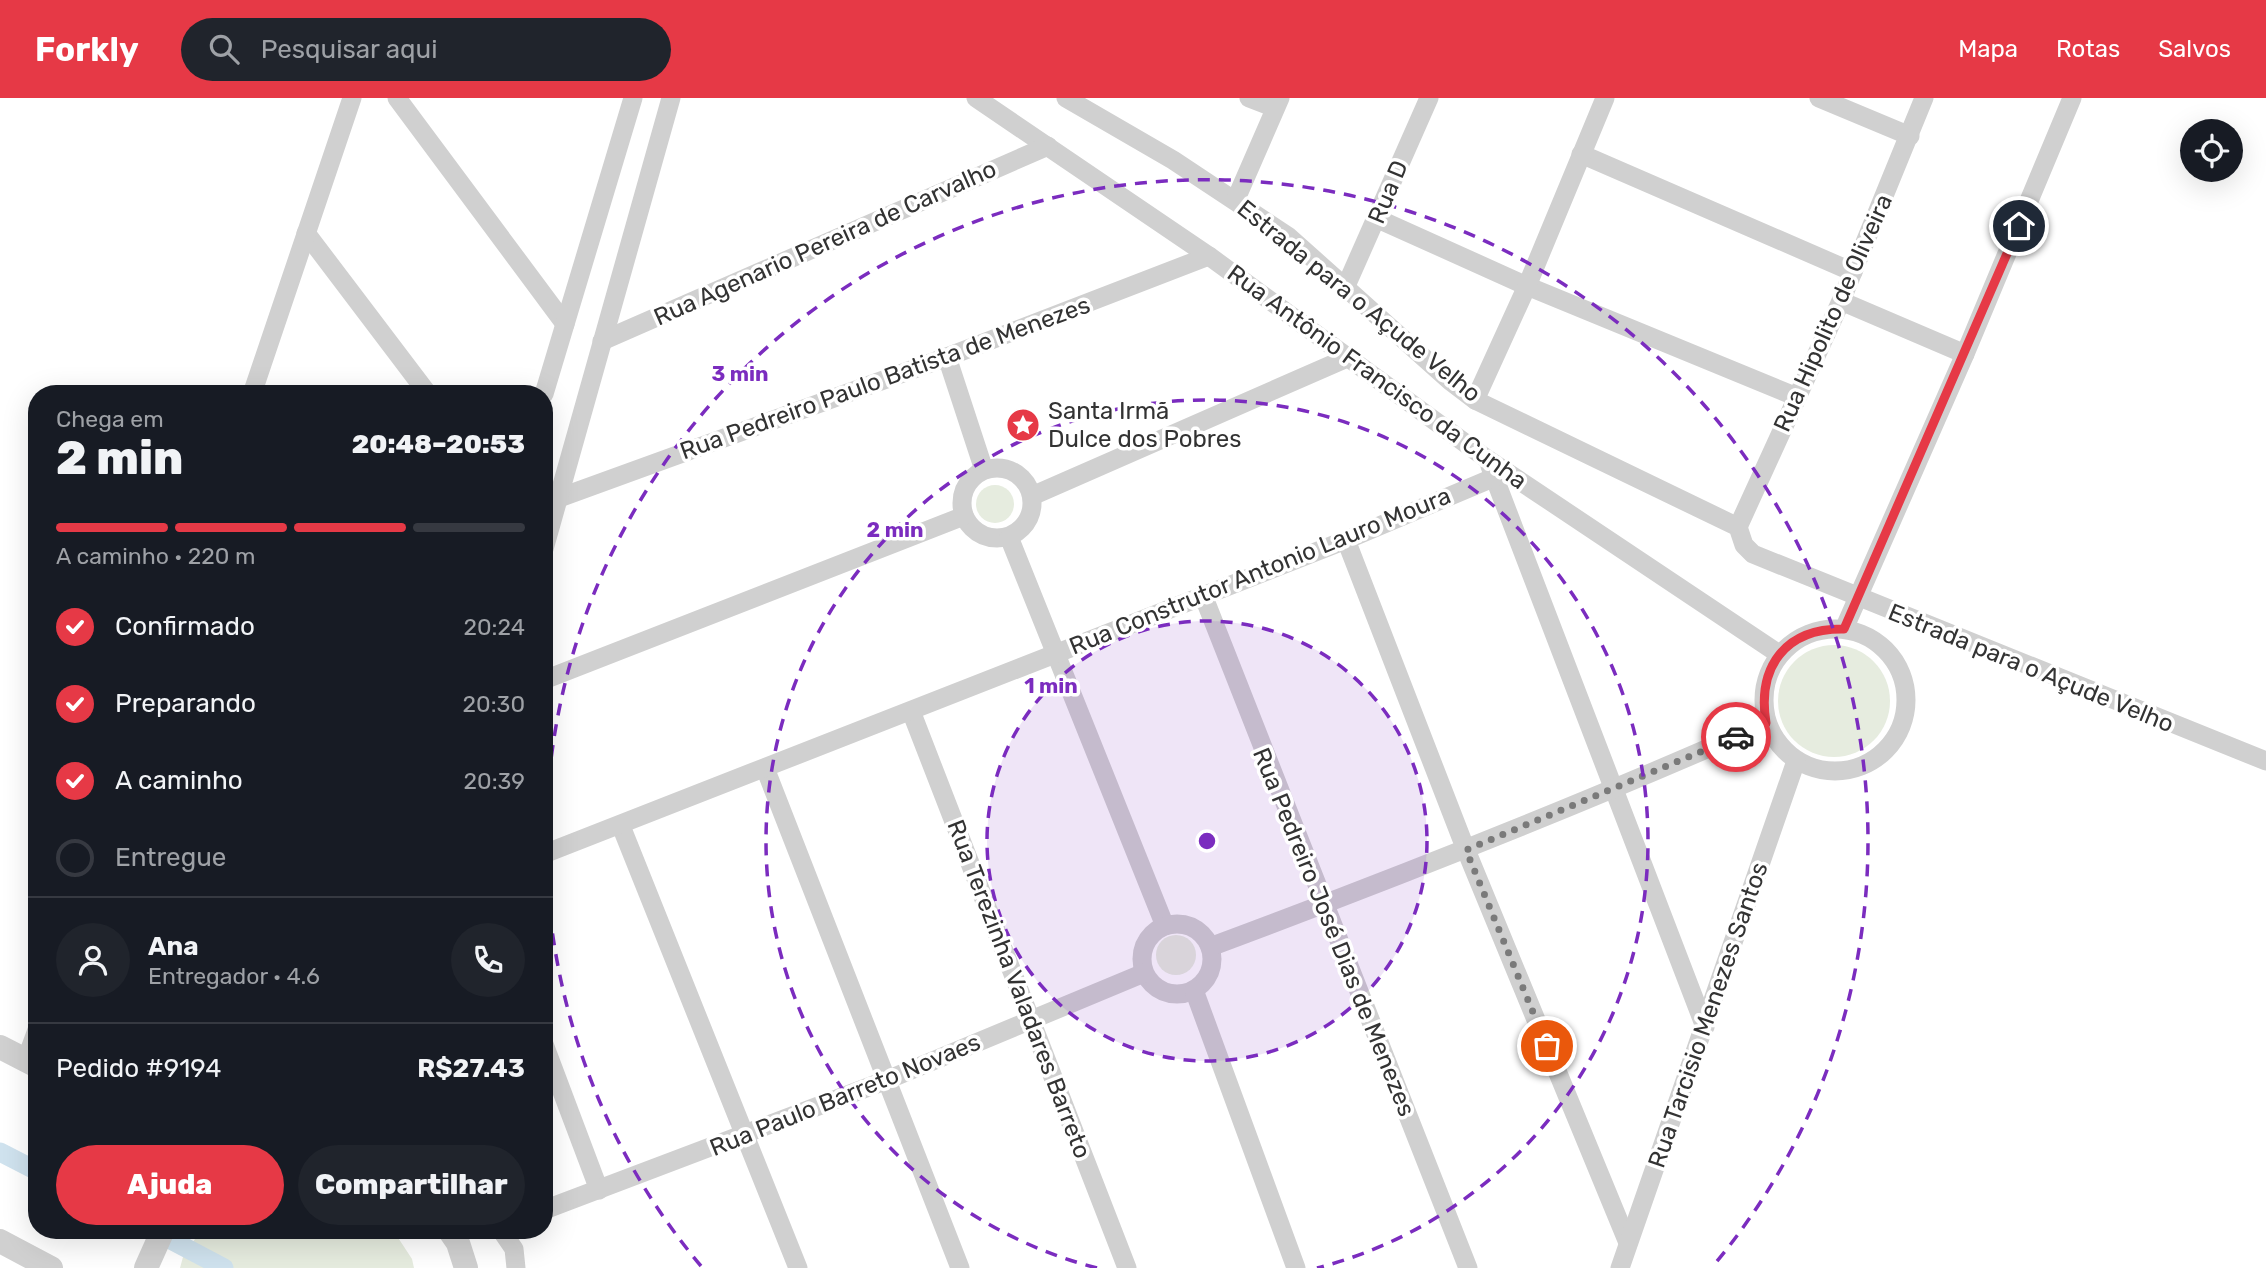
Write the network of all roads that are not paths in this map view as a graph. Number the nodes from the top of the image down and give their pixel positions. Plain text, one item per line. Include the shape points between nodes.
1 (352, 98) edge
2 (397, 98) edge
3 (633, 98) edge
4 (671, 98) edge
5 (976, 98) edge
6 (1066, 98) edge
7 (1249, 98) edge
8 (1429, 98) edge
9 (1605, 98) edge
10 (1819, 98) edge
11 (1924, 98) edge
12 (2072, 98) edge
13 (1278, 103) edge
14 (1910, 136) junction
15 (1048, 146) junction
16 (1581, 154) junction
17 (1236, 199) junction
18 (1378, 219) junction
19 (306, 233) junction
20 (1209, 256) junction
21 (1853, 272) junction
22 (1346, 286) junction
23 (1527, 286) junction
24 (1840, 301) junction
25 (565, 324) junction
26 (602, 341) junction
27 (1965, 354) junction
28 (947, 357) junction
29 (1347, 358) junction
30 (255, 385) edge
31 (421, 385) edge
32 (547, 385) edge
33 (1797, 397) junction
34 (1475, 400) junction
35 (984, 470) junction
36 (1501, 475) junction
37 (1032, 496) junction
38 (559, 498) junction
39 (964, 516) junction
40 (553, 518) edge
41 (1738, 527) junction
42 (1009, 537) junction
43 (1346, 540) junction
44 (1203, 595) junction
45 (1856, 598) junction
46 (1844, 629) junction
47 (1056, 653) junction
48 (1779, 654) junction
49 (553, 676) edge
50 (911, 711) junction
51 (1766, 723) junction
52 (1796, 761) junction
53 (2266, 761) edge
54 (765, 768) junction
55 (1616, 790) junction
56 (621, 826) junction
57 (1466, 850) junction
58 (553, 851) edge
59 (1322, 905) junction
60 (1165, 926) junction
61 (1210, 947) junction
62 (1144, 973) junction
63 (1194, 990) junction
64 (1033, 1020) junction
65 (1705, 1027) junction
66 (0, 1047) edge
67 (28, 1061) edge
68 (553, 1068) edge
69 (887, 1080) junction
70 (743, 1136) junction
71 (599, 1190) junction
72 (553, 1207) edge
73 (159, 1239) edge
74 (456, 1239) edge
75 (507, 1239) edge
76 (0, 1241) edge
77 (1628, 1243) junction
78 (51, 1268) edge
79 (146, 1268) edge
80 (466, 1268) edge
81 (516, 1268) edge
82 (798, 1268) edge
83 (960, 1268) edge
84 (1127, 1268) edge
85 (1296, 1268) edge
86 (1468, 1268) edge
87 (1620, 1268) edge

1 - 19 street
2 - 25 street
3 - 25 street
4 - 26 street
5 - 15 street, Rua Antônio Francisco da Cunha
6 - 17 street, Estrada para o Açude Velho
7 - 13 street
8 - 18 street, Rua D
9 - 16 street
10 - 14 street
11 - 14 street, Rua Hipolito de Oliveira
12 - 27 street
13 - 17 street
14 - 21 street, Rua Hipolito de Oliveira
15 - 20 street, Rua Antônio Francisco da Cunha
15 - 26 street, Rua Agenario Pereira de Carvalho
16 - 21 street
16 - 23 street
17 - 22 street, Estrada para o Açude Velho
18 - 22 street, Rua D
18 - 23 street
19 - 30 street
19 - 31 street
20 - 28 street, Rua Pedreiro Paulo Batista de Menezes
20 - 29 street, Rua Antônio Francisco da Cunha
21 - 24 street, Rua Hipolito de Oliveira
22 - 34 street, Estrada para o Açude Velho
23 - 33 street
23 - 34 street
24 - 27 street
24 - 33 street, Rua Hipolito de Oliveira
25 - 32 street
26 - 38 street
27 - 45 street
28 - 35 street
28 - 38 street, Rua Pedreiro Paulo Batista de Menezes
29 - 36 street, Rua Antônio Francisco da Cunha via 1487,459
29 - 37 street
33 - 41 street, Rua Hipolito de Oliveira
34 - 41 street, Estrada para o Açude Velho
35 - 37 street via 1014,472 1023,478
35 - 39 street via 967,485
36 - 43 street, Rua Construtor Antonio Lauro Moura
36 - 48 street, Rua Antônio Francisco da Cunha
36 - 55 street
37 - 42 street via 1031,516
38 - 40 street
39 - 42 street via 970,526 988,537
39 - 49 street
41 - 45 street, Estrada para o Açude Velho via 1753,554
42 - 47 street
43 - 44 street, Rua Construtor Antonio Lauro Moura
43 - 57 street
44 - 47 street, Rua Construtor Antonio Lauro Moura
44 - 59 street, Rua Pedreiro José Dias de Menezes
45 - 46 street
45 - 53 street, Estrada para o Açude Velho
46 - 48 street via 1808,633
46 - 52 street via 1867,636 1886,649 1899,668 1906,690 1898,736 1863,766 1841,772 1817,770
47 - 50 street, Rua Construtor Antonio Lauro Moura
47 - 60 street
48 - 51 street via 1762,699
50 - 54 street, Rua Construtor Antonio Lauro Moura
50 - 64 street, Rua Terezinha Valadares Barreto
51 - 52 street via 1778,745
51 - 55 street
52 - 65 street, Rua Tarcisio Menezes Santos
54 - 56 street, Rua Construtor Antonio Lauro Moura
54 - 69 street
55 - 57 street
55 - 65 street
56 - 58 street, Rua Construtor Antonio Lauro Moura
56 - 70 street
57 - 59 street
57 - 77 street
59 - 61 street
59 - 86 street, Rua Pedreiro José Dias de Menezes
60 - 61 street via 1187,925 1205,937
60 - 62 street via 1155,932 1143,951
61 - 63 street via 1212,967
62 - 63 street via 1166,992 1175,995
62 - 64 street, Rua Paulo Barreto Novaes
63 - 85 street
64 - 69 street, Rua Paulo Barreto Novaes
64 - 84 street, Rua Terezinha Valadares Barreto
65 - 77 street, Rua Tarcisio Menezes Santos
66 - 67 street
68 - 71 street
69 - 70 street, Rua Paulo Barreto Novaes
69 - 83 street
70 - 71 street, Rua Paulo Barreto Novaes
70 - 82 street
71 - 72 street, Rua Paulo Barreto Novaes
73 - 79 street
74 - 80 street
75 - 81 street via 514,1249
76 - 78 street
77 - 87 street, Rua Tarcisio Menezes Santos

